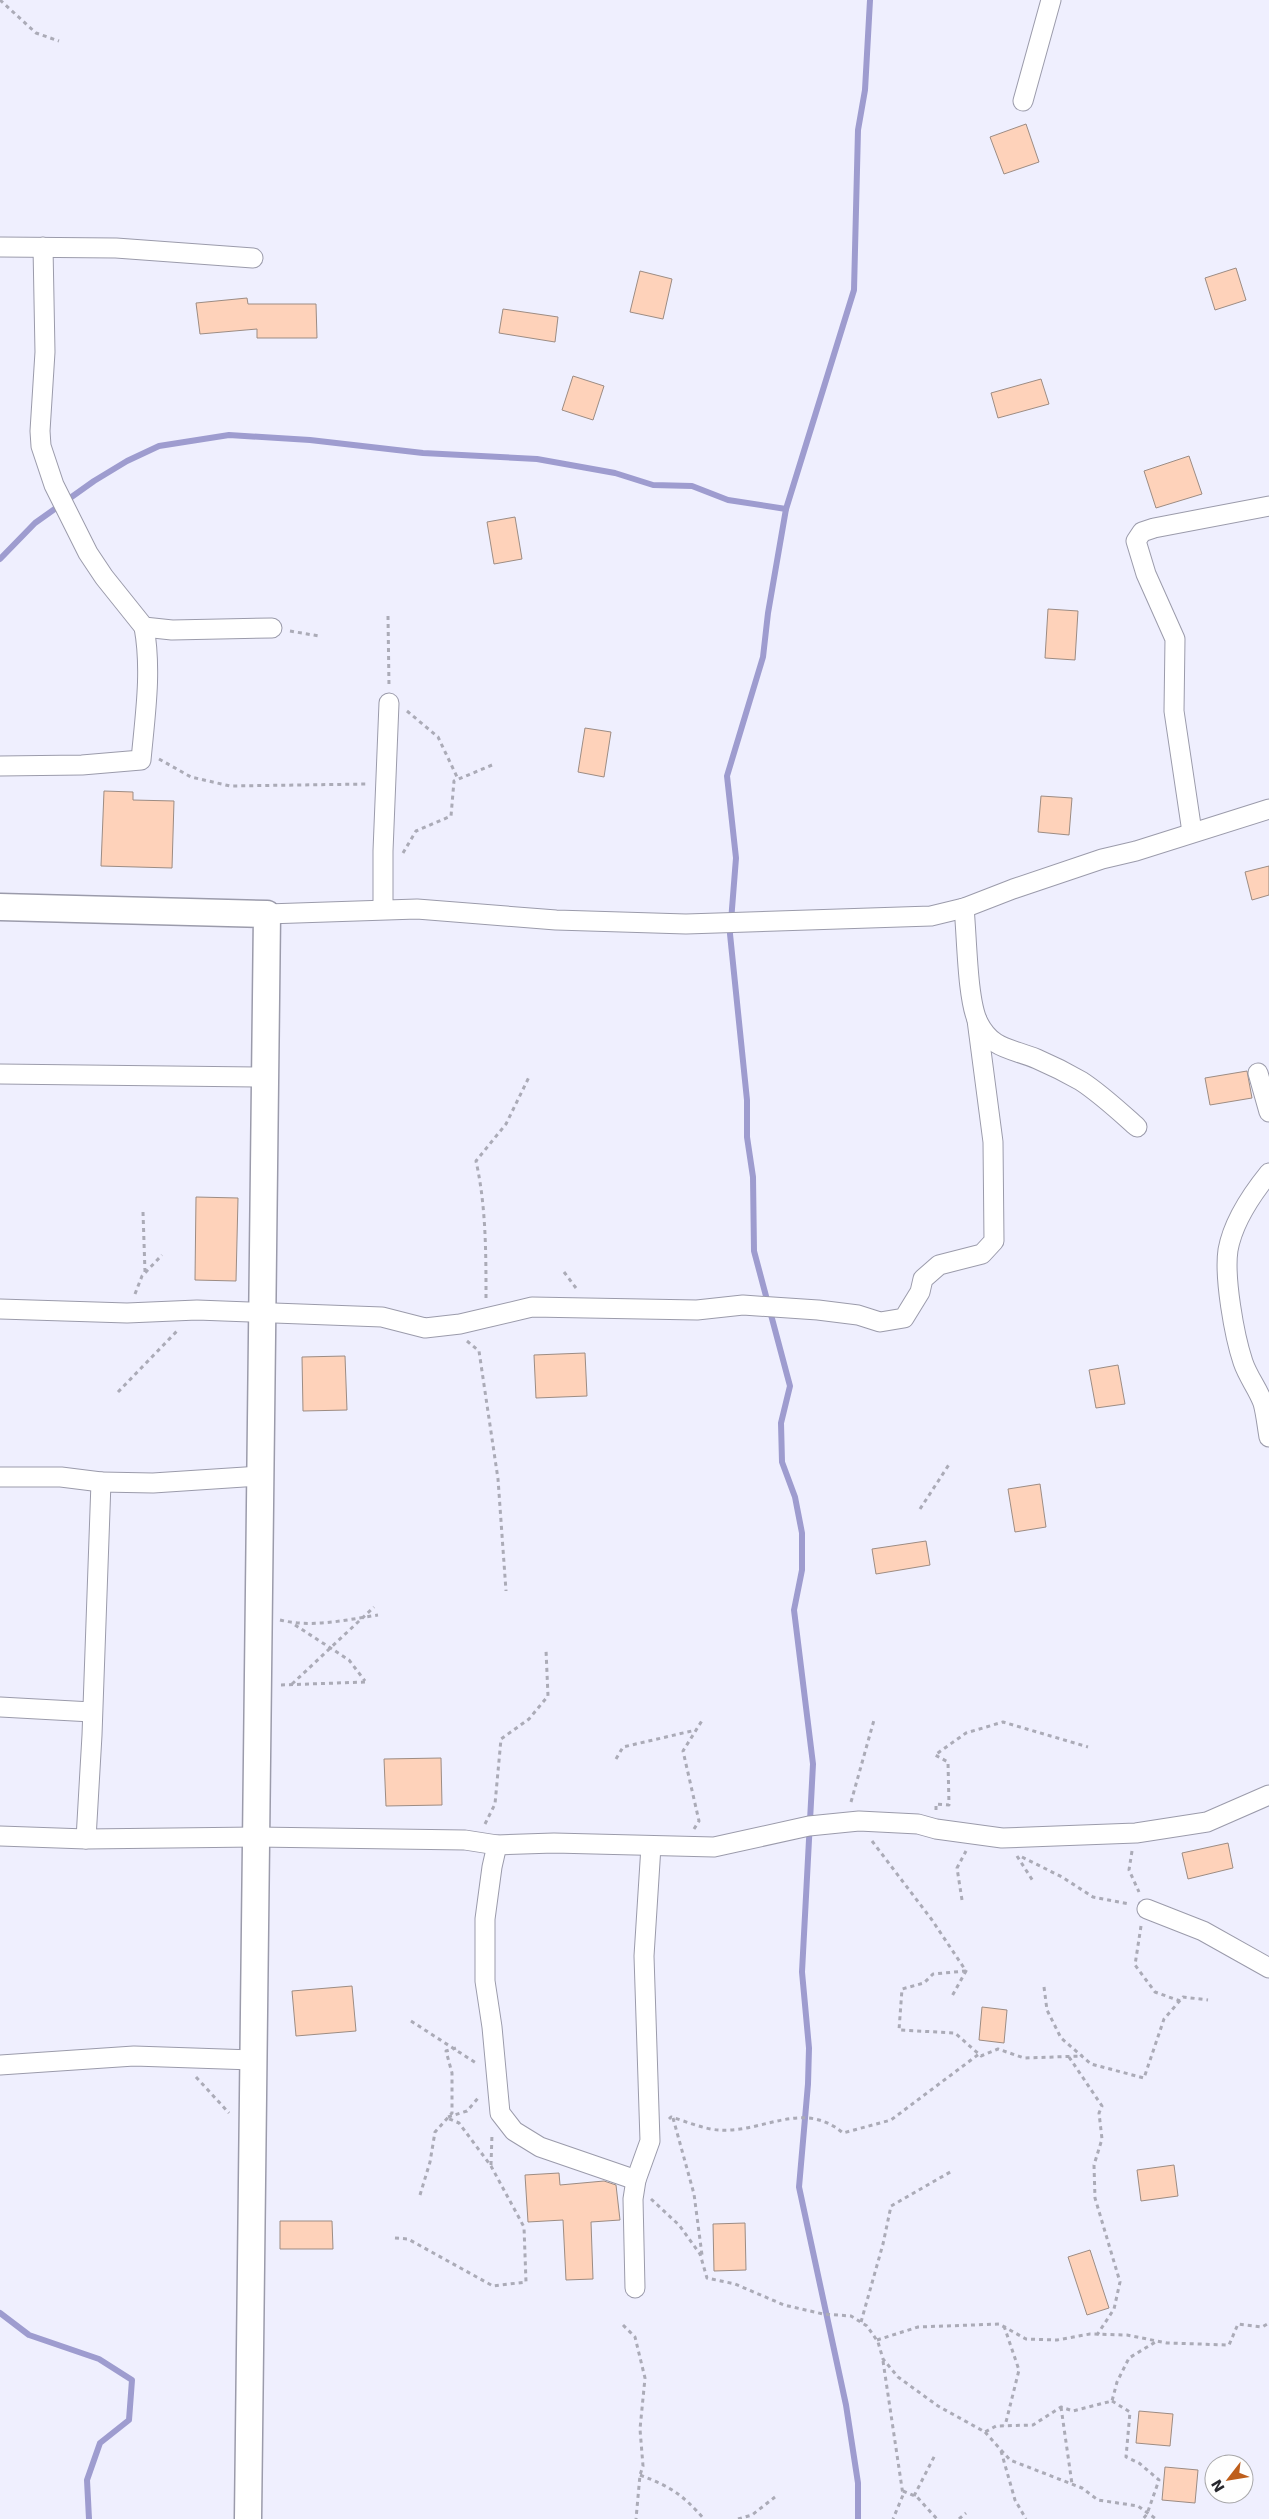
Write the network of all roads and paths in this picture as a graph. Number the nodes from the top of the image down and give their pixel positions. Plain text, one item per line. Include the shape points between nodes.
1 (0, 0) edge
2 (1051, 0) edge
3 (59, 41) dead end
4 (1023, 101) dead end
5 (0, 247) edge
6 (43, 247) junction
7 (253, 258) dead end
8 (1269, 506) edge
9 (388, 616) dead end
10 (144, 627) junction
11 (272, 628) joint
12 (319, 636) dead end
13 (389, 703) junction
14 (141, 760) junction
15 (492, 765) dead end
16 (0, 766) edge
17 (458, 779) junction
18 (385, 783) junction
19 (1269, 809) edge
20 (1192, 832) junction
21 (401, 857) dead end
22 (0, 907) edge
23 (964, 908) junction
24 (383, 909) junction
25 (266, 914) junction
26 (977, 1020) junction
27 (1258, 1073) dead end
28 (0, 1074) edge
29 (530, 1075) dead end
30 (264, 1077) junction
31 (1269, 1112) edge
32 (1137, 1127) dead end
33 (1269, 1173) edge
34 (143, 1212) dead end
35 (162, 1255) dead end
36 (146, 1273) junction
37 (0, 1308) edge
38 (197, 1310) junction
39 (127, 1312) junction
40 (262, 1314) junction
41 (486, 1316) junction
42 (448, 1324) junction
43 (118, 1392) dead end
44 (1269, 1437) edge
45 (950, 1463) dead end
46 (0, 1476) edge
47 (260, 1476) junction
48 (101, 1482) junction
49 (920, 1509) dead end
50 (506, 1592) dead end
51 (374, 1607) dead end
52 (258, 1615) junction
53 (378, 1615) dead end
54 (360, 1618) junction
55 (293, 1623) junction
56 (330, 1648) junction
57 (546, 1650) dead end
58 (292, 1684) junction
59 (257, 1690) junction
60 (0, 1707) edge
61 (92, 1712) junction
62 (703, 1719) dead end
63 (874, 1720) dead end
64 (696, 1730) junction
65 (1088, 1747) dead end
66 (616, 1759) dead end
67 (1269, 1795) edge
68 (845, 1822) junction
69 (936, 1829) junction
70 (978, 1834) junction
71 (0, 1836) edge
72 (256, 1837) junction
73 (86, 1839) junction
74 (868, 1839) dead end
75 (465, 1840) junction
76 (497, 1845) junction
77 (651, 1846) junction
78 (683, 1846) junction
79 (1033, 1881) dead end
80 (962, 1900) dead end
81 (1147, 1909) joint
82 (1269, 1968) edge
83 (966, 1971) junction
84 (1044, 1987) dead end
85 (951, 1998) dead end
86 (1208, 2000) dead end
87 (411, 2021) dead end
88 (456, 2048) junction
89 (979, 2054) junction
90 (177, 2056) junction
91 (1083, 2056) junction
92 (1069, 2057) junction
93 (253, 2060) junction
94 (0, 2065) edge
95 (496, 2076) junction
96 (480, 2095) dead end
97 (447, 2118) junction
98 (673, 2118) junction
99 (252, 2138) junction
100 (650, 2142) junction
101 (952, 2170) dead end
102 (636, 2180) junction
103 (420, 2195) dead end
104 (648, 2197) dead end
105 (395, 2238) dead end
106 (702, 2261) junction
107 (635, 2288) dead end
108 (861, 2322) junction
109 (1269, 2323) edge
110 (623, 2325) dead end
111 (1003, 2326) junction
112 (1097, 2335) junction
113 (877, 2340) junction
114 (1157, 2341) junction
115 (882, 2358) junction
116 (1112, 2401) junction
117 (1061, 2407) junction
118 (1005, 2426) junction
119 (985, 2432) junction
120 (1001, 2450) junction
121 (935, 2455) dead end
122 (640, 2475) junction
123 (1072, 2485) junction
124 (903, 2491) junction
125 (914, 2496) junction
126 (775, 2497) dead end
127 (966, 2513) dead end
128 (1147, 2514) junction
129 (753, 2517) edge
130 (893, 2518) edge
131 (248, 2519) edge
132 (636, 2519) edge
133 (704, 2519) edge
134 (738, 2519) edge
135 (937, 2519) edge
136 (959, 2519) edge
137 (1026, 2519) edge
138 (1143, 2519) edge
139 (1156, 2519) edge

1 - 3 path via 36,33
2 - 4 street via 1047,5
5 - 6 street
6 - 7 street via 116,248
6 - 10 street via 45,352 41,446 54,485 88,553
8 - 20 street via 1154,528 1142,532 1136,541 1146,574 1175,639 1174,711
9 - 13 path
10 - 11 street via 172,630
10 - 14 street via 148,674
11 - 12 path
13 - 17 path via 404,708 438,737
13 - 18 street
14 - 16 street
14 - 18 path via 160,760 191,777 230,786
15 - 17 path
17 - 21 path via 454,781 451,816 416,831
18 - 24 street
19 - 20 street
20 - 23 street via 1102,858
22 - 25 street
23 - 24 street via 931,916 686,924
23 - 26 street
24 - 25 street
25 - 30 street
26 - 32 street via 995,1044 1039,1059 1081,1081
26 - 41 street via 992,1142 994,1241 982,1254 939,1265 923,1279 915,1303 904,1318 880,1322 826,1311 743,1305 697,1310 532,1307
27 - 31 street
28 - 30 street
29 - 41 path via 506,1124 476,1161 486,1249
30 - 40 street
33 - 44 street via 1240,1218 1228,1249 1228,1281 1243,1362 1262,1402
34 - 36 path
35 - 36 path
36 - 39 path
37 - 39 street
38 - 39 street
38 - 40 street
38 - 43 path
40 - 42 street via 382,1317 425,1328
40 - 47 street
41 - 42 street
42 - 50 path via 479,1351 498,1479
45 - 49 path
46 - 48 street via 61,1477
47 - 48 street via 153,1483
47 - 52 street
48 - 61 street
51 - 54 path
52 - 55 path
52 - 59 street
53 - 54 path
54 - 55 path via 329,1623
54 - 56 path
55 - 56 path
56 - 58 path
56 - 58 path via 349,1660 365,1682
57 - 75 path via 548,1696 528,1719 500,1739 495,1804 486,1823
58 - 59 path via 267,1685
59 - 72 street
60 - 61 street
61 - 73 street
62 - 64 path
63 - 68 path
64 - 66 path via 623,1747
64 - 78 path via 683,1752 699,1821
65 - 69 path via 1003,1722 966,1733 935,1756 948,1762 949,1805 936,1804
67 - 70 street via 1207,1822 1136,1833 1002,1838
68 - 69 street via 918,1824
68 - 78 street via 809,1826 714,1847
69 - 70 street
70 - 80 path via 957,1868
71 - 73 street
72 - 73 street
72 - 75 street
72 - 93 street
74 - 83 path via 875,1842
75 - 76 street
76 - 77 street
76 - 95 street via 485,1919 485,1981
77 - 78 street
77 - 100 street via 644,1956
79 - 81 path via 1015,1853 1093,1897
81 - 82 street via 1203,1930
83 - 85 path
83 - 89 path via 933,1974 924,1983 902,1989 899,2030 955,2033
84 - 91 path via 1047,2010 1061,2038
86 - 91 path via 1183,1997 1164,2020 1144,2078 1091,2064
87 - 88 path
88 - 95 path
88 - 97 path via 446,2051 452,2073 452,2113
89 - 92 path via 998,2049 1024,2058
89 - 98 path via 891,2120 843,2133 829,2122 788,2117 768,2124 719,2130
90 - 93 street
90 - 94 street
90 - 99 path
91 - 92 path
92 - 112 path via 1102,2106 1099,2113 1102,2139 1094,2165 1095,2198 1120,2282 1114,2309
93 - 99 street
95 - 102 street via 500,2113 514,2131 540,2147
96 - 97 path via 467,2112
97 - 103 path via 435,2132
97 - 105 path via 459,2123 491,2166 524,2227 526,2282 493,2286 408,2239
98 - 100 path
98 - 106 path via 694,2194
99 - 131 street
100 - 102 street
101 - 108 path via 891,2206
102 - 107 street via 633,2199
104 - 106 path via 679,2225
106 - 108 path via 707,2278 735,2284 784,2305 823,2314 851,2316
108 - 113 path
109 - 114 path via 1262,2327 1238,2324 1229,2345
110 - 122 path via 635,2337 645,2378 640,2429 643,2466
111 - 112 path via 1026,2339 1057,2340
111 - 113 path via 918,2327
111 - 118 path via 1019,2370
112 - 114 path via 1127,2335
113 - 115 path
114 - 116 path via 1129,2358
115 - 119 path via 904,2382 938,2406
115 - 124 path
116 - 117 path via 1073,2411
116 - 128 path via 1130,2412 1126,2457 1159,2480
117 - 118 path via 1033,2424
117 - 123 path
118 - 119 path via 996,2426
119 - 120 path
120 - 123 path via 1010,2460
120 - 137 path via 1015,2500
121 - 125 path
122 - 132 path
122 - 133 path via 684,2496
123 - 128 path via 1098,2500 1138,2506
124 - 125 path
124 - 130 path
125 - 135 path
126 - 129 path
127 - 136 path
128 - 138 path
128 - 139 path
129 - 134 path

